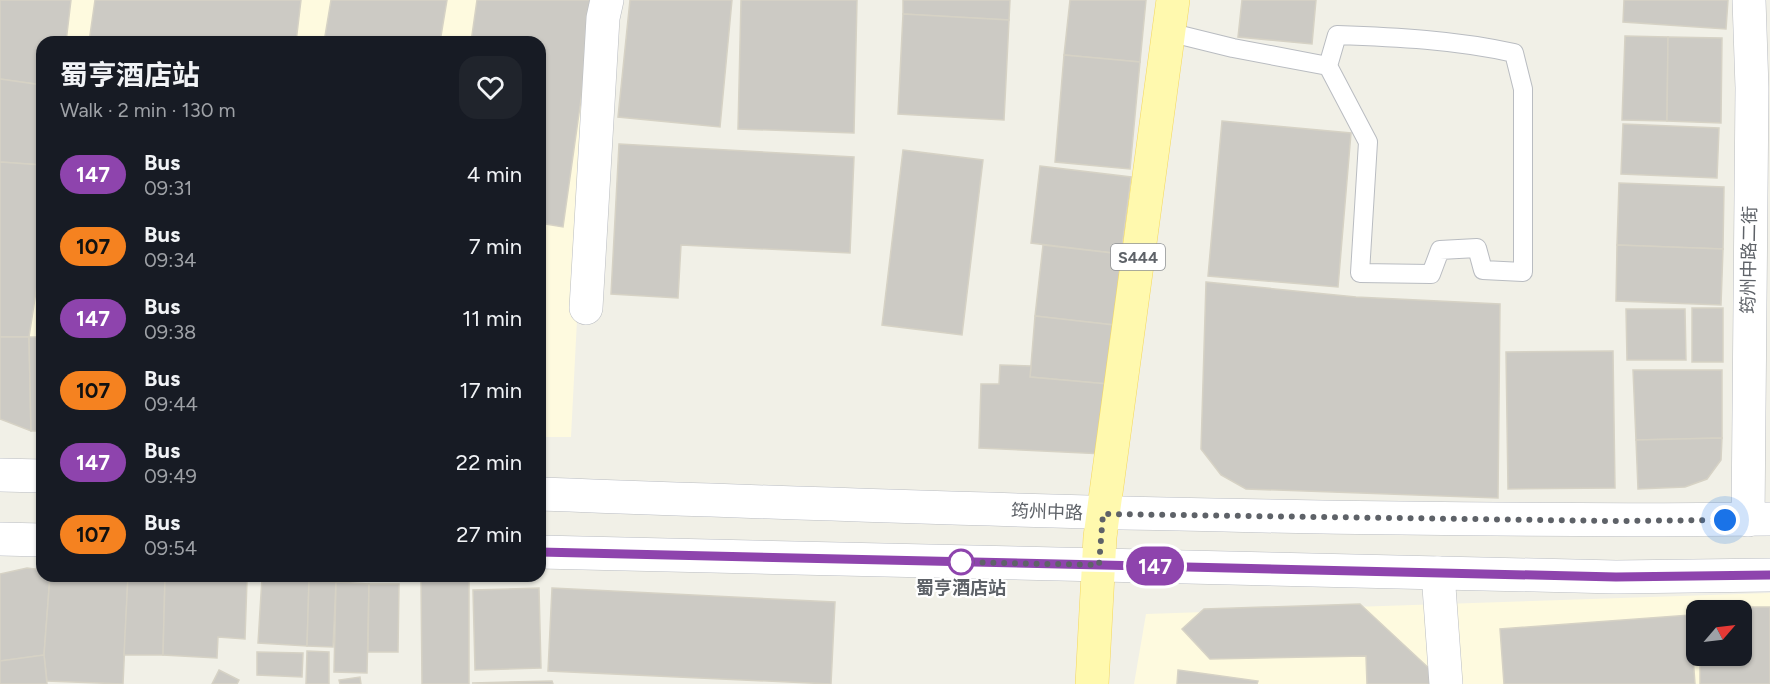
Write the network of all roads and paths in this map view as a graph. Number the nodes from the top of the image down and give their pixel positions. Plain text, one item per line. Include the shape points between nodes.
1 (607, 0) edge
2 (1173, 0) edge
3 (1749, 0) edge
4 (1168, 32) junction
5 (1328, 66) junction
6 (1761, 88) edge
7 (586, 308) dead end
8 (1759, 313) edge
9 (0, 475) edge
10 (36, 477) edge
11 (546, 494) edge
12 (1103, 514) junction
13 (1759, 519) edge
14 (0, 539) edge
15 (36, 540) edge
16 (546, 552) edge
17 (1099, 565) junction
18 (1438, 573) junction
19 (1770, 575) edge
20 (1092, 684) edge
21 (1446, 684) edge

1 - 7 main road
2 - 4 main road, S444
3 - 6 main road, 筠州中路二街
4 - 5 lane
4 - 12 main road, S444
5 - 5 lane via 1337,35 1490,47 1514,53 1522,90 1523,272 1483,270 1476,248 1440,250 1431,274 1360,273 1368,142
6 - 8 main road, 筠州中路二街
8 - 13 main road, 筠州中路二街
9 - 10 main road
11 - 12 main road, 筠州中路
12 - 13 main road, 筠州中路 via 1613,521
12 - 17 main road, S444
14 - 15 main road
16 - 17 main road
17 - 18 main road
17 - 20 main road, S444
18 - 19 main road
18 - 21 main road

